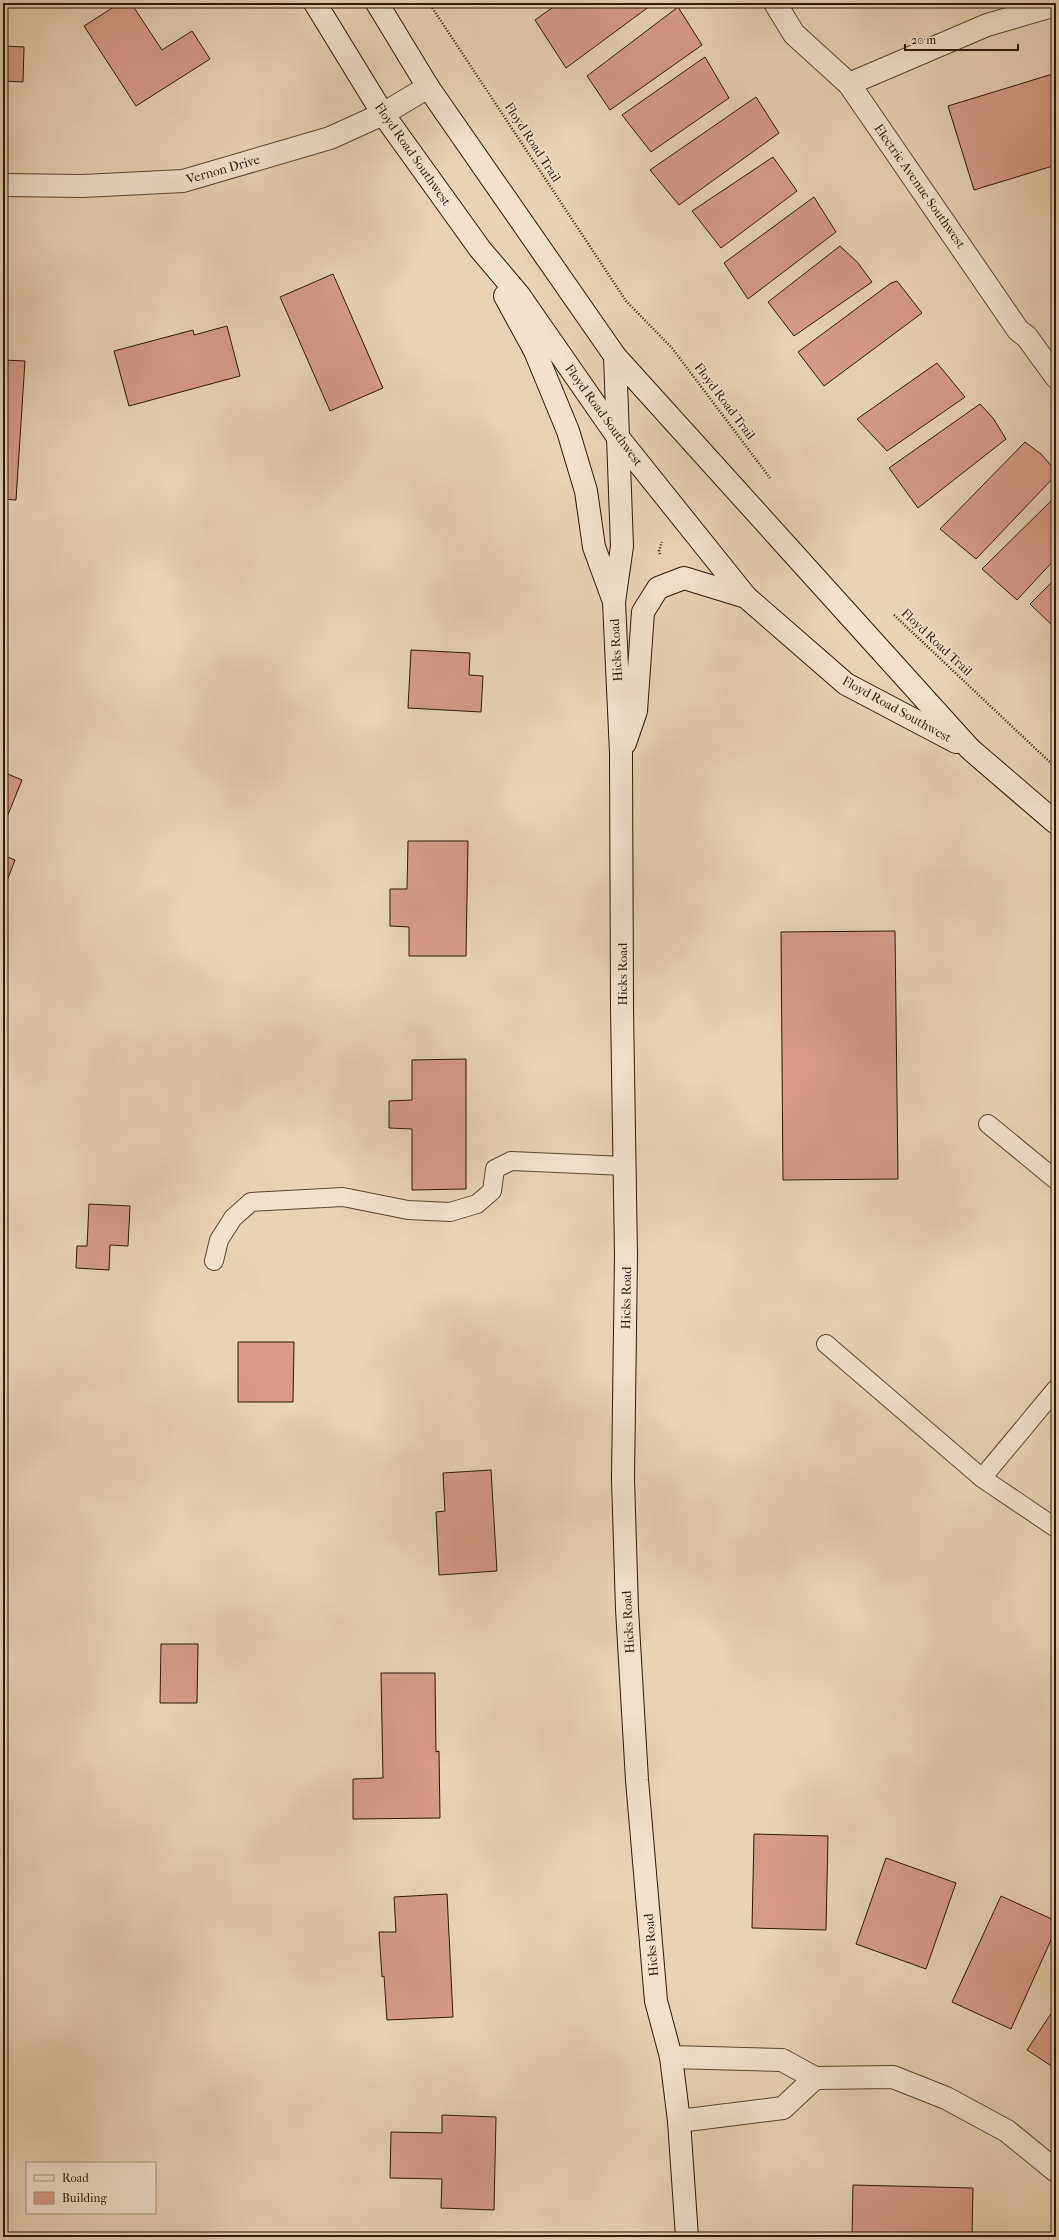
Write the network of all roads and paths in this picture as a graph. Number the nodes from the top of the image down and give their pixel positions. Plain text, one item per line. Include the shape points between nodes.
1 (315, 3) edge
2 (376, 3) edge
3 (429, 3) edge
4 (775, 3) edge
5 (1056, 5) edge
6 (849, 84) junction
7 (428, 87) junction
8 (383, 114) junction
9 (3, 185) edge
10 (480, 249) junction
11 (615, 356) junction
12 (1056, 377) edge
13 (617, 436) junction
14 (773, 482) dead end
15 (746, 597) junction
16 (614, 602) junction
17 (889, 611) dead end
18 (970, 749) junction
19 (621, 753) junction
20 (1056, 768) edge
21 (1056, 823) edge
22 (988, 1124) dead end
23 (624, 1166) junction
24 (1056, 1180) edge
25 (214, 1261) dead end
26 (826, 1344) dead end
27 (1056, 1389) edge
28 (982, 1478) junction
29 (1056, 1528) edge
30 (670, 2057) junction
31 (815, 2078) junction
32 (679, 2121) junction
33 (1056, 2171) edge
34 (687, 2237) edge

1 - 8 street, Floyd Road Southwest
2 - 7 street, Floyd Road Southwest
3 - 14 path, Floyd Road Trail via 626,301 672,348
4 - 6 street, Electric Avenue Southwest via 794,34
5 - 6 street via 987,25
6 - 12 street, Electric Avenue Southwest via 1018,330 1027,337
7 - 8 street, Vernon Drive
7 - 11 street, Floyd Road Southwest
8 - 9 street, Vernon Drive via 330,138 183,181 83,186
8 - 10 street, Floyd Road Southwest
10 - 13 street, Floyd Road Southwest via 519,295
10 - 16 street via 535,351 568,431 586,491 594,547
11 - 13 street, Hicks Road
11 - 18 street, Floyd Road Southwest
13 - 15 street, Floyd Road Southwest
13 - 16 street, Hicks Road via 622,546
15 - 18 street, Floyd Road Southwest via 846,684
15 - 19 street via 684,578 658,588 643,612 636,711
16 - 19 street, Hicks Road
17 - 20 path, Floyd Road Trail
18 - 21 street, Floyd Road Southwest
19 - 23 street, Hicks Road
22 - 24 lane
23 - 25 lane via 511,1161 495,1169 492,1191 477,1204 450,1212 408,1210 343,1197 251,1202 232,1218 219,1240
23 - 30 street, Hicks Road via 626,1255 623,1479 627,1617 636,1772 656,2001
26 - 28 lane
27 - 28 lane
28 - 29 lane
30 - 31 street via 782,2060
30 - 32 street, Hicks Road
31 - 32 street via 783,2108
31 - 33 street via 893,2077 946,2098 1007,2132
32 - 34 street, Hicks Road

